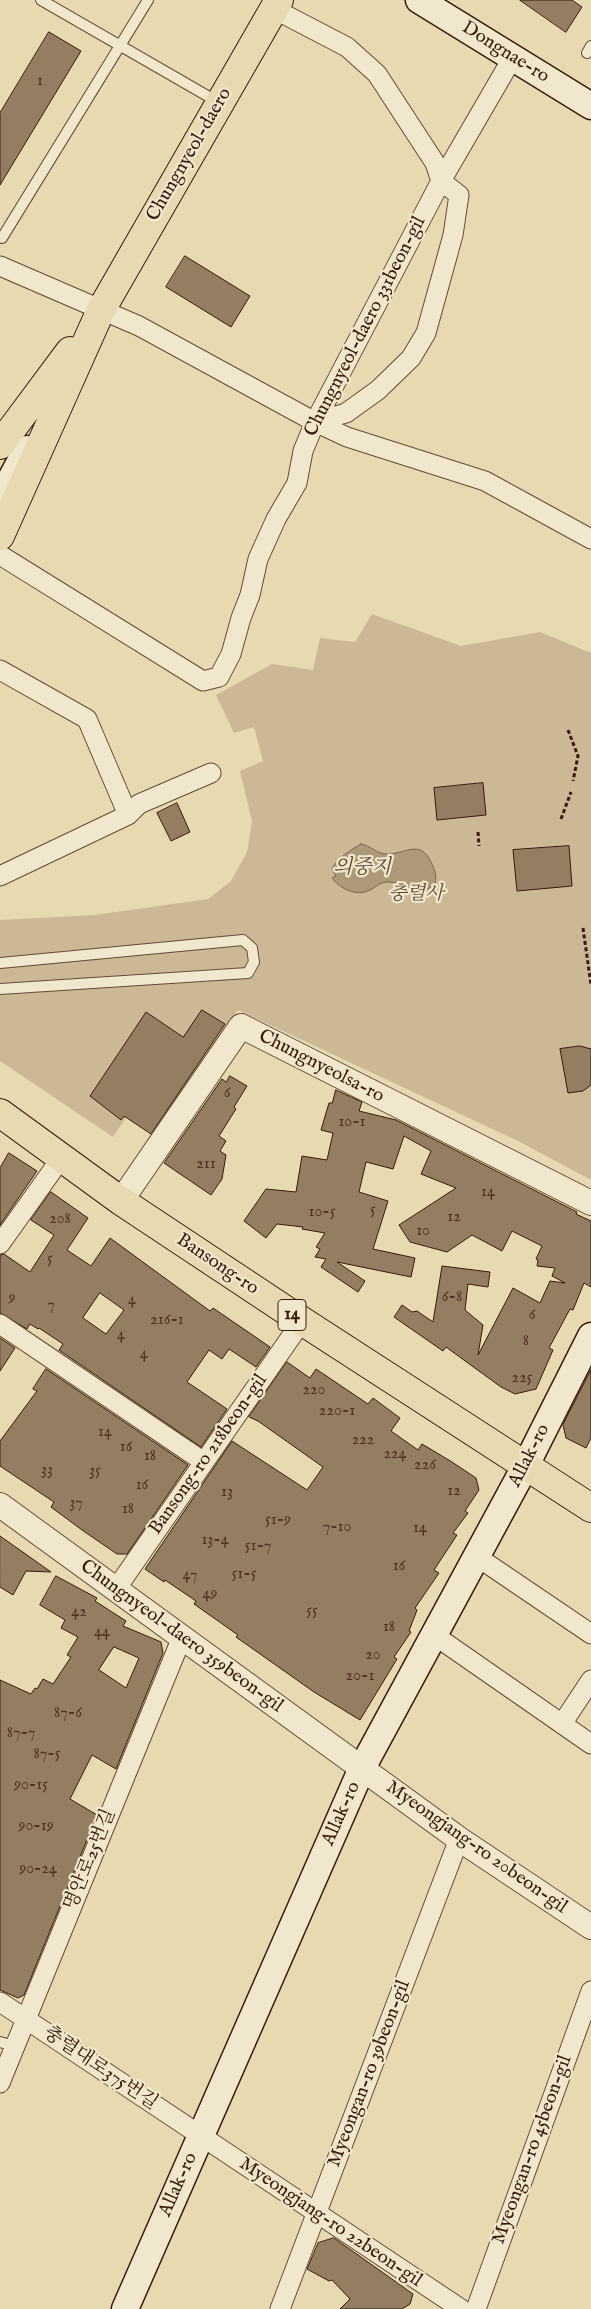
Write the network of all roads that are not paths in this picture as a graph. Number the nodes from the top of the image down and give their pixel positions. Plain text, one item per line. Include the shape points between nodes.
1 (40, 0) edge
2 (148, 0) edge
3 (419, 0) edge
4 (276, 4) edge
5 (120, 46) junction
6 (513, 57) junction
7 (219, 103) junction
8 (591, 106) edge
9 (441, 180) junction
10 (2, 238) dead end
11 (0, 266) edge
12 (101, 310) junction
13 (315, 422) junction
14 (0, 445) edge
15 (0, 469) edge
16 (0, 499) edge
17 (0, 536) edge
18 (591, 539) edge
19 (0, 555) edge
20 (0, 670) edge
21 (211, 774) dead end
22 (128, 815) junction
23 (0, 876) edge
24 (0, 963) edge
25 (0, 989) edge
26 (0, 1113) edge
27 (62, 1157) junction
28 (121, 1201) junction
29 (591, 1203) edge
30 (0, 1244) edge
31 (302, 1321) junction
32 (0, 1324) edge
33 (591, 1336) edge
34 (204, 1462) junction
35 (526, 1465) junction
36 (0, 1505) edge
37 (591, 1508) edge
38 (476, 1556) junction
39 (116, 1589) junction
40 (591, 1634) edge
41 (434, 1635) junction
42 (182, 1637) junction
43 (591, 1680) edge
44 (562, 1724) junction
45 (591, 1744) edge
46 (362, 1768) junction
47 (459, 1839) junction
48 (591, 1927) edge
49 (591, 1992) edge
50 (0, 2002) edge
51 (26, 2020) junction
52 (8, 2044) edge
53 (0, 2083) edge
54 (201, 2136) junction
55 (316, 2214) junction
56 (125, 2309) edge
57 (280, 2309) edge
58 (461, 2309) edge
59 (476, 2309) edge

1 - 5 lane
2 - 5 lane
3 - 6 main road, Dongnae-ro
4 - 7 main road, Chungnyeol-daero
4 - 9 street via 347,47 377,74 434,163
5 - 7 lane
5 - 10 lane
6 - 8 main road, Dongnae-ro
6 - 9 street, Chungnyeol-daero 331beon-gil
7 - 12 main road, Chungnyeol-daero
9 - 13 street, Chungnyeol-daero 331beon-gil
9 - 13 street via 459,195 453,235 426,332 411,358 378,390 346,413
11 - 12 street
12 - 13 street via 139,326
12 - 14 main road
12 - 15 main road, Chungnyeol-daero
12 - 16 main road, Chungnyeol-daero
12 - 17 main road
13 - 18 street via 347,437 485,481
13 - 19 street, Chungnyeol-daero 331beon-gil via 303,451 297,484 258,559 231,654 219,677 203,681
20 - 22 street via 87,719
21 - 22 street via 139,804
22 - 23 street
24 - 25 lane via 243,940 252,948 254,962 248,973
26 - 27 main road, Bansong-ro / 14
27 - 28 main road, Bansong-ro / 14
27 - 30 street
28 - 29 street, Chungnyeolsa-ro via 241,1026
28 - 31 main road, Bansong-ro / 14
31 - 34 street, Bansong-ro 218beon-gil
31 - 35 main road, Bansong-ro / 14
32 - 34 street
33 - 35 main road, Allak-ro
34 - 39 street, Bansong-ro 218beon-gil
35 - 37 main road, Bansong-ro / 14
35 - 38 main road, Allak-ro
36 - 39 street, Chungnyeol-daero 359beon-gil
38 - 40 street
38 - 41 main road, Allak-ro
39 - 42 street, Chungnyeol-daero 359beon-gil
41 - 44 street
41 - 46 main road, Allak-ro
42 - 46 street, Chungnyeol-daero 359beon-gil
42 - 51 street, 명안로25번길
43 - 44 street
44 - 45 street
46 - 47 street, Myeongjang-ro 20beon-gil
46 - 54 main road, Allak-ro
47 - 48 street, Myeongjang-ro 20beon-gil
47 - 55 street, Myeongan-ro 39beon-gil
49 - 59 street, Myeongan-ro 45beon-gil
50 - 51 street, 충렬대로375번길
51 - 52 street, 명안로25번길
51 - 54 street, 충렬대로375번길
52 - 53 street, 명안로25번길
54 - 55 street, Myeongjang-ro 22beon-gil
54 - 56 main road, Allak-ro
55 - 57 street, Myeongan-ro 39beon-gil
55 - 58 street, Myeongjang-ro 22beon-gil

